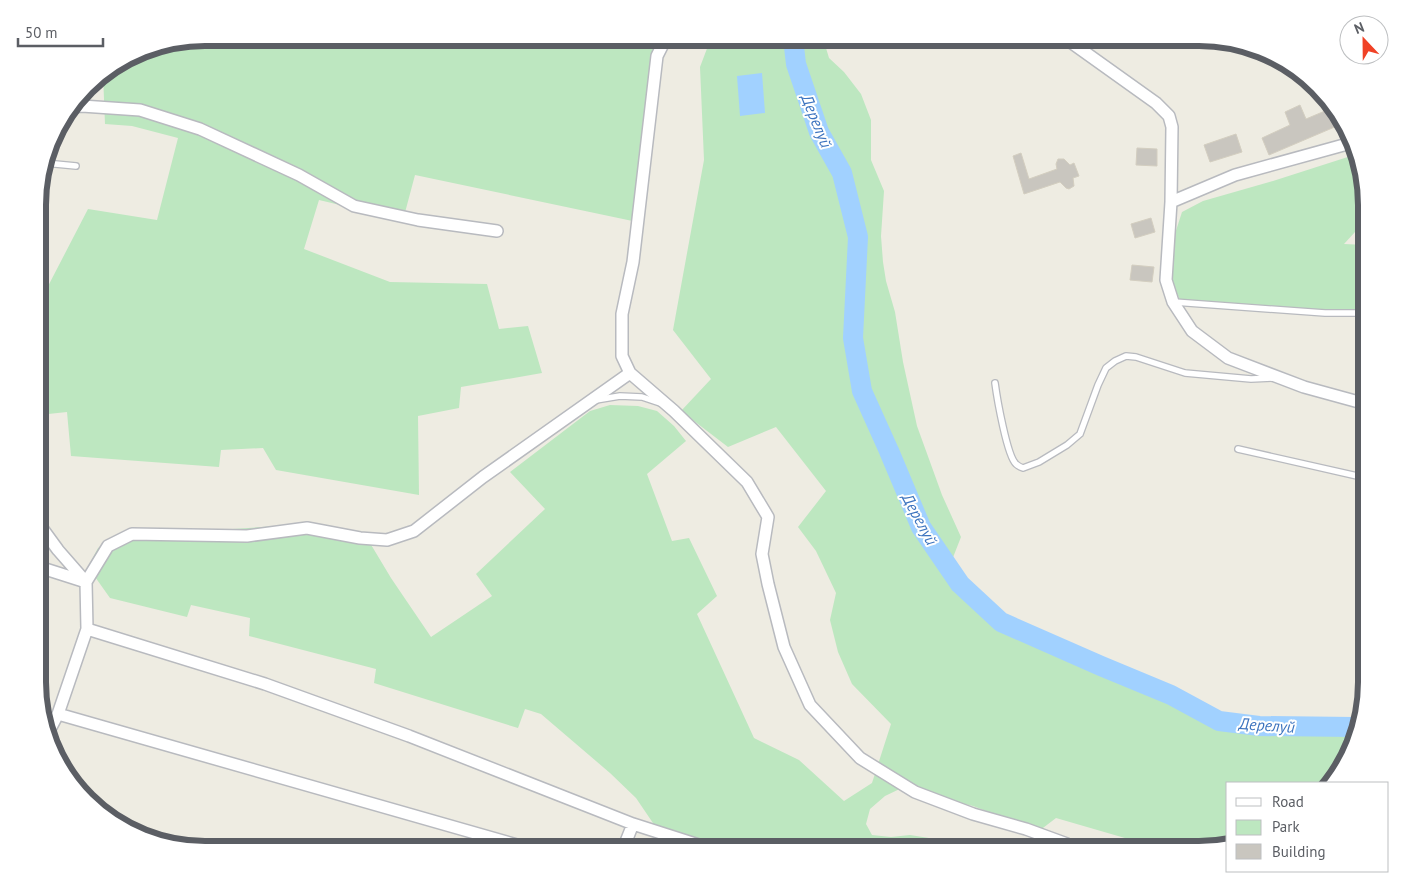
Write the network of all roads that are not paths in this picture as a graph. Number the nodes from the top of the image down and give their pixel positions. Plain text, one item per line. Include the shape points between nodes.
1 (662, 46) edge
2 (1076, 46) edge
3 (81, 106) edge
4 (1345, 144) edge
5 (52, 164) edge
6 (76, 166) dead end
7 (1171, 202) junction
8 (497, 231) dead end
9 (1173, 302) junction
10 (1357, 313) edge
11 (630, 373) junction
12 (1280, 378) junction
13 (995, 383) dead end
14 (591, 400) junction
15 (1357, 402) edge
16 (666, 404) junction
17 (1238, 449) dead end
18 (1357, 476) edge
19 (46, 534) edge
20 (46, 569) edge
21 (86, 582) junction
22 (87, 629) junction
23 (58, 714) junction
24 (53, 725) edge
25 (633, 824) junction
26 (1056, 840) edge
27 (502, 841) edge
28 (626, 841) edge
29 (685, 841) edge

1 - 11 street via 657,56 633,262 622,314 622,356
2 - 7 street via 1168,116 1172,127
3 - 8 street via 140,110 200,129 299,175 354,206 418,220
4 - 7 street via 1235,175
5 - 6 lane
7 - 9 street via 1166,280
9 - 10 lane
9 - 12 street via 1192,332 1228,358
11 - 14 street
11 - 16 street
12 - 13 lane via 1251,379 1185,372 1136,357 1114,360 1098,385 1080,434 1067,446 1023,468 1011,456
12 - 15 street
14 - 16 lane via 642,397
14 - 21 street via 414,531 388,540 307,528 247,536 132,534 108,546
16 - 26 street via 747,482 768,517 762,554 768,584 784,648 810,705 860,758 915,792
17 - 18 lane
19 - 21 street
20 - 21 street
21 - 22 street
22 - 23 street
22 - 25 street via 265,684 409,736
23 - 24 street
23 - 27 street
25 - 28 street
25 - 29 street

